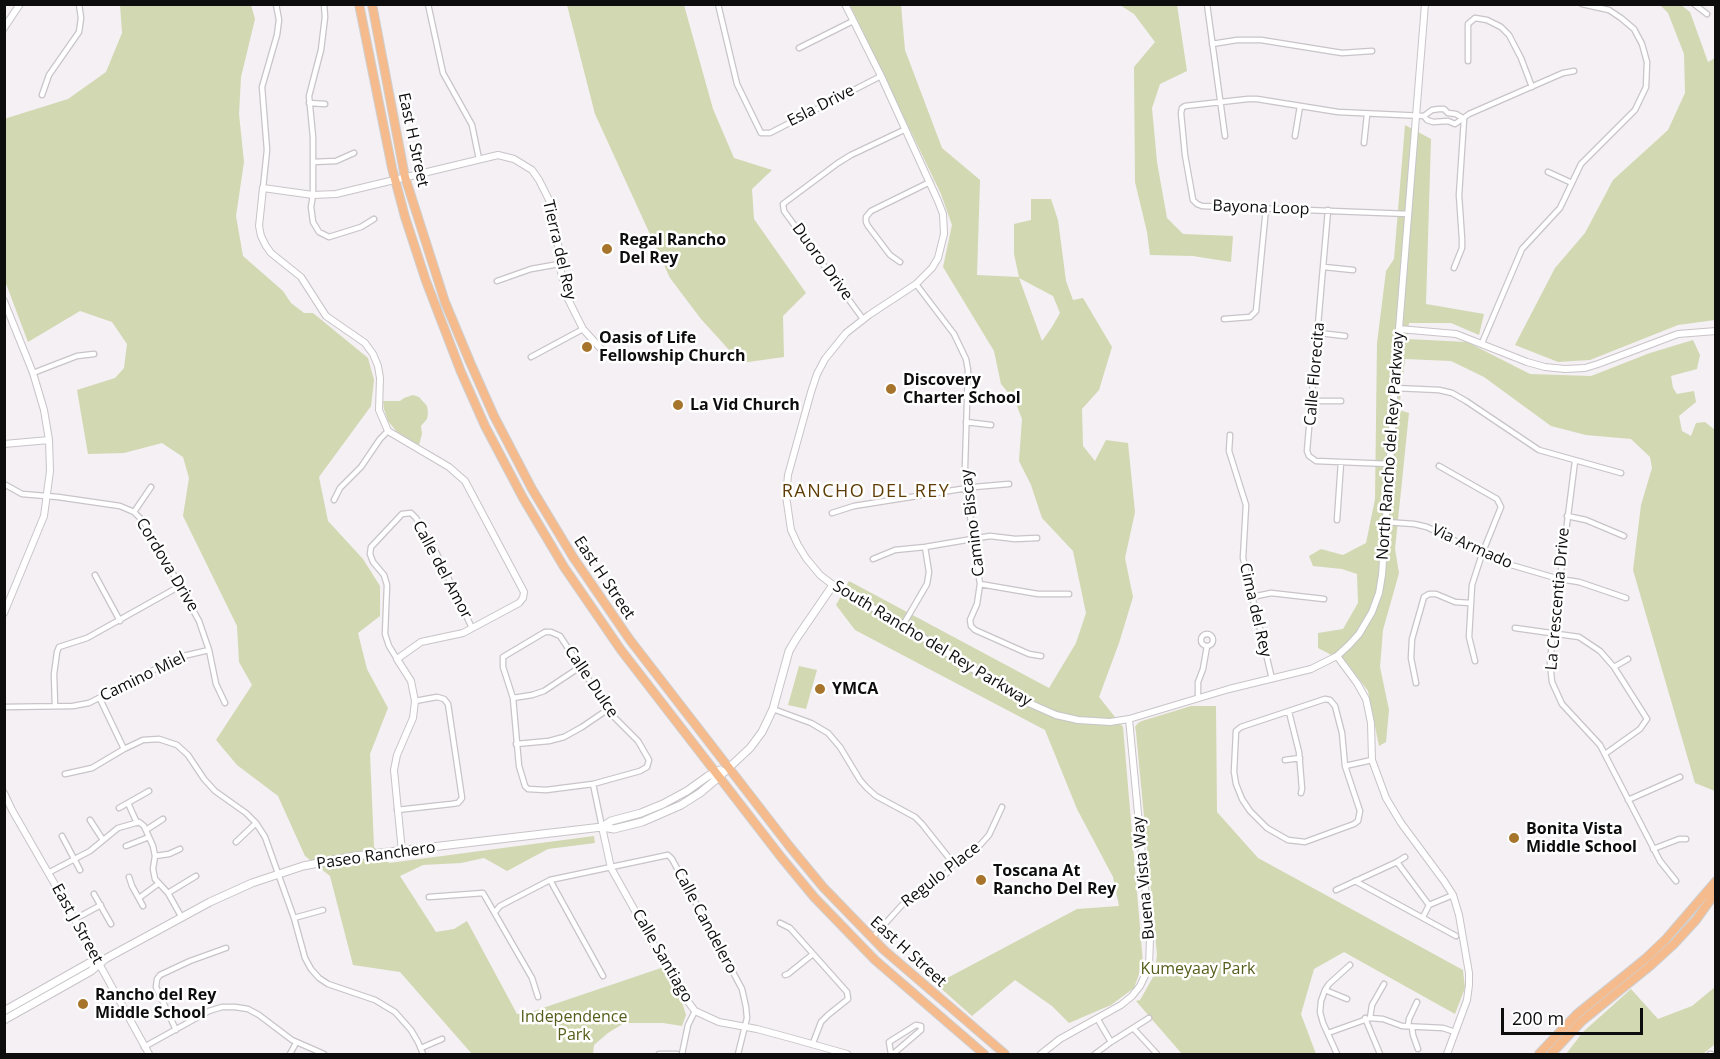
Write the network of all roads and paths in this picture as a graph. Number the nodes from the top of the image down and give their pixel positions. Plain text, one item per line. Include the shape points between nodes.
1 (20, 4) edge
2 (79, 4) edge
3 (276, 4) edge
4 (324, 4) edge
5 (359, 4) edge
6 (372, 4) edge
7 (428, 4) edge
8 (718, 4) edge
9 (845, 4) edge
10 (1207, 4) edge
11 (1425, 4) edge
12 (1582, 4) edge
13 (1694, 4) edge
14 (1707, 15) dead end
15 (853, 21) junction
16 (4, 28) edge
17 (1212, 44) junction
18 (799, 48) dead end
19 (1372, 51) dead end
20 (1468, 61) dead end
21 (1574, 71) dead end
22 (881, 76) junction
23 (1532, 87) junction
24 (42, 95) dead end
25 (1220, 102) junction
26 (309, 103) junction
27 (325, 104) dead end
28 (1300, 106) junction
29 (1448, 113) junction
30 (1368, 115) junction
31 (1420, 116) junction
32 (1464, 119) junction
33 (1448, 121) junction
34 (906, 129) junction
35 (1225, 136) dead end
36 (1294, 136) dead end
37 (1364, 143) dead end
38 (354, 153) dead end
39 (479, 159) junction
40 (313, 162) junction
41 (1548, 172) dead end
42 (405, 177) junction
43 (395, 180) junction
44 (930, 182) junction
45 (1572, 183) junction
46 (263, 188) junction
47 (313, 195) junction
48 (1266, 208) junction
49 (1328, 210) junction
50 (1409, 214) junction
51 (374, 219) dead end
52 (900, 262) dead end
53 (559, 264) junction
54 (1324, 267) junction
55 (1454, 268) dead end
56 (1353, 270) dead end
57 (496, 281) dead end
58 (916, 284) junction
59 (4, 301) edge
60 (863, 319) junction
61 (1224, 319) dead end
62 (583, 328) junction
63 (1399, 329) junction
64 (1716, 331) edge
65 (1318, 333) junction
66 (1344, 336) dead end
67 (1482, 343) junction
68 (602, 350) dead end
69 (94, 354) dead end
70 (531, 357) dead end
71 (33, 373) junction
72 (1395, 388) junction
73 (1341, 400) dead end
74 (1313, 401) junction
75 (966, 422) junction
76 (991, 425) dead end
77 (388, 431) junction
78 (1230, 435) dead end
79 (49, 440) junction
80 (4, 444) edge
81 (1575, 461) junction
82 (1341, 462) junction
83 (1390, 464) junction
84 (1439, 466) dead end
85 (1621, 473) dead end
86 (4, 484) edge
87 (1009, 484) dead end
88 (151, 487) dead end
89 (966, 488) junction
90 (48, 496) junction
91 (334, 500) dead end
92 (134, 512) junction
93 (832, 513) dead end
94 (1567, 516) junction
95 (1338, 520) dead end
96 (1386, 522) junction
97 (1624, 536) dead end
98 (1036, 538) dead end
99 (975, 539) junction
100 (925, 547) junction
101 (1482, 554) junction
102 (873, 559) dead end
103 (95, 575) dead end
104 (1559, 579) junction
105 (980, 584) junction
106 (833, 585) junction
107 (180, 586) junction
108 (1069, 594) dead end
109 (1252, 597) junction
110 (1626, 598) dead end
111 (1324, 599) dead end
112 (1470, 603) junction
113 (4, 613) edge
114 (120, 621) junction
115 (903, 625) junction
116 (472, 628) junction
117 (1515, 628) dead end
118 (1552, 634) junction
119 (1207, 646) dead end
120 (209, 650) junction
121 (1041, 656) dead end
122 (1337, 656) junction
123 (397, 659) junction
124 (1628, 659) dead end
125 (1475, 662) dead end
126 (580, 667) junction
127 (1614, 667) junction
128 (1272, 679) junction
129 (1416, 683) dead end
130 (513, 698) junction
131 (1198, 698) junction
132 (100, 699) junction
133 (415, 701) junction
134 (225, 703) dead end
135 (55, 706) junction
136 (4, 707) edge
137 (773, 709) junction
138 (607, 710) junction
139 (1289, 712) junction
140 (1129, 718) junction
141 (516, 744) junction
142 (124, 748) junction
143 (1605, 754) junction
144 (1300, 758) junction
145 (1285, 760) dead end
146 (1372, 760) junction
147 (1345, 766) junction
148 (729, 767) junction
149 (65, 774) dead end
150 (717, 775) junction
151 (1680, 777) dead end
152 (593, 784) junction
153 (149, 791) dead end
154 (4, 793) edge
155 (1301, 793) dead end
156 (1628, 800) junction
157 (128, 803) junction
158 (1002, 807) dead end
159 (119, 808) dead end
160 (12, 810) junction
161 (397, 810) junction
162 (4, 814) edge
163 (164, 819) dead end
164 (90, 820) dead end
165 (137, 823) junction
166 (256, 823) junction
167 (602, 827) junction
168 (146, 830) junction
169 (62, 836) dead end
170 (149, 837) junction
171 (1686, 839) dead end
172 (104, 840) junction
173 (236, 842) dead end
174 (126, 846) dead end
175 (180, 849) dead end
176 (1653, 849) junction
177 (402, 852) junction
178 (155, 856) junction
179 (1405, 857) dead end
180 (74, 859) junction
181 (1397, 862) junction
182 (951, 866) junction
183 (611, 868) junction
184 (80, 870) dead end
185 (48, 873) junction
186 (279, 874) junction
187 (196, 876) dead end
188 (129, 877) dead end
189 (550, 880) junction
190 (1355, 881) junction
191 (1676, 881) dead end
192 (1714, 883) edge
193 (158, 884) junction
194 (1336, 890) dead end
195 (168, 893) junction
196 (94, 894) dead end
197 (1453, 896) junction
198 (429, 897) dead end
199 (139, 898) junction
200 (101, 905) junction
201 (1428, 905) junction
202 (143, 906) dead end
203 (323, 910) dead end
204 (495, 912) junction
205 (1423, 917) junction
206 (182, 918) junction
207 (294, 918) junction
208 (75, 920) junction
209 (780, 923) dead end
210 (111, 924) dead end
211 (1456, 936) dead end
212 (872, 938) junction
213 (226, 948) dead end
214 (813, 954) junction
215 (99, 963) junction
216 (1350, 965) dead end
217 (784, 975) dead end
218 (603, 976) dead end
219 (1384, 984) dead end
220 (1325, 990) junction
221 (55, 992) junction
222 (538, 996) dead end
223 (1347, 999) dead end
224 (21, 1002) junction
225 (1417, 1002) dead end
226 (4, 1011) edge
227 (695, 1011) junction
228 (1097, 1018) junction
229 (1149, 1018) dead end
230 (1368, 1018) junction
231 (4, 1020) edge
232 (1411, 1027) junction
233 (745, 1028) junction
234 (1132, 1028) junction
235 (176, 1030) junction
236 (1455, 1032) junction
237 (1328, 1033) junction
238 (442, 1039) dead end
239 (1111, 1042) junction
240 (296, 1043) junction
241 (813, 1043) junction
242 (144, 1047) junction
243 (1418, 1049) dead end
244 (422, 1052) edge
245 (149, 1054) edge
246 (290, 1054) edge
247 (324, 1054) edge
248 (659, 1054) edge
249 (677, 1054) edge
250 (682, 1054) edge
251 (738, 1054) edge
252 (847, 1054) edge
253 (892, 1054) edge
254 (984, 1054) edge
255 (1005, 1054) edge
256 (1041, 1054) edge
257 (1095, 1054) edge
258 (1156, 1054) edge
259 (1337, 1054) edge
260 (1380, 1054) edge
261 (1447, 1054) edge
262 (1539, 1054) edge
263 (1551, 1054) edge

1 - 16 street
2 - 24 street via 79,32 49,75
3 - 46 street via 277,35 262,87 267,150
4 - 26 street via 321,50
5 - 43 main road, East H Street
6 - 42 main road, East H Street
7 - 39 street via 443,74 472,125
8 - 22 street, Esla Drive via 737,84 761,133 770,133
9 - 15 street, South Rancho del Rey Parkway
10 - 17 street
11 - 31 street, North Rancho del Rey Parkway
12 - 45 street via 1609,10 1634,29 1644,49 1648,75 1635,110 1586,159
13 - 14 street
15 - 18 street
15 - 22 street, South Rancho del Rey Parkway
17 - 19 street via 1261,40 1342,53
17 - 25 street
20 - 23 street via 1468,24 1475,18 1487,20 1509,35
21 - 23 street
22 - 34 street, South Rancho del Rey Parkway
23 - 32 street
25 - 28 street, Bayona Loop via 1257,99
25 - 35 street
25 - 48 street, Bayona Loop via 1185,106 1181,113 1193,200 1202,206
26 - 27 street
26 - 40 street
28 - 30 street, Bayona Loop
28 - 36 street
29 - 31 street via 1439,109
29 - 32 street
29 - 33 street
30 - 31 street, Bayona Loop
30 - 37 street
31 - 33 street via 1433,122
31 - 50 street, North Rancho del Rey Parkway
32 - 33 street via 1455,124
32 - 55 street via 1459,195 1462,248
34 - 44 street, South Rancho del Rey Parkway
34 - 60 street, Duoro Drive via 851,155 783,204 784,211
38 - 40 street via 336,161
39 - 42 street, Tierra del Rey
39 - 53 street, Tierra del Rey via 498,155 532,170 553,211
40 - 47 street
41 - 45 street
42 - 43 street, Tierra del Rey
42 - 148 main road, East H Street via 434,271 470,362 532,489 597,595
43 - 47 street, Tierra del Rey via 336,194
43 - 150 main road, East H Street via 436,312 485,426 523,498 621,650
44 - 52 street via 866,217 868,226
44 - 58 street, South Rancho del Rey Parkway via 943,214 943,240 935,263
45 - 67 street via 1560,208 1522,249
46 - 47 street, Tierra del Rey
46 - 77 street via 258,221 263,241 271,253 302,277 326,316 365,343 373,354 380,378 379,410
47 - 51 street via 313,222 326,236 361,227
48 - 49 street, Bayona Loop
48 - 61 street via 1256,311 1250,317
49 - 50 street, Bayona Loop
49 - 54 street, Calle Florecita
50 - 63 street, North Rancho del Rey Parkway
53 - 57 street
53 - 62 street, Tierra del Rey via 568,299
54 - 56 street
54 - 65 street, Calle Florecita
58 - 60 street, South Rancho del Rey Parkway
58 - 75 street, Camino Biscay via 954,334 966,359
59 - 71 street
60 - 106 street, South Rancho del Rey Parkway via 834,345 817,374 788,475 786,496 791,530 806,558
62 - 68 street, Tierra del Rey
62 - 70 street
63 - 67 street via 1449,332
63 - 72 street, North Rancho del Rey Parkway
64 - 67 street via 1673,335 1598,364 1574,369 1537,366
65 - 66 street
65 - 74 street, Calle Florecita
69 - 71 street via 77,356
71 - 79 street
72 - 81 street via 1452,393 1539,450
72 - 83 street, North Rancho del Rey Parkway
73 - 74 street
74 - 82 street, Calle Florecita via 1308,453 1316,461
75 - 76 street
75 - 89 street, Camino Biscay
77 - 91 street
77 - 116 street via 449,467 465,481 521,586 524,596 519,603
78 - 109 street, Cima del Rey via 1229,451 1246,505 1243,558
79 - 80 street
79 - 90 street
81 - 85 street
81 - 94 street, La Crescentia Drive
82 - 83 street, Calle Florecita
82 - 95 street
83 - 96 street, North Rancho del Rey Parkway
84 - 101 street via 1500,502 1501,511
86 - 90 street, Cordova Drive via 22,494
87 - 89 street
88 - 92 street
89 - 93 street
89 - 99 street, Camino Biscay
90 - 92 street, Cordova Drive via 120,506
90 - 113 street via 39,530
92 - 107 street, Cordova Drive via 143,520
94 - 97 street
94 - 104 street, La Crescentia Drive
96 - 101 street, Via Armado via 1427,527
96 - 122 street, North Rancho del Rey Parkway via 1382,575 1372,612 1359,634
98 - 99 street
99 - 100 street
99 - 105 street, Camino Biscay
100 - 102 street via 895,550
100 - 115 street via 927,584
101 - 104 street, Via Armado
101 - 112 street
103 - 114 street
104 - 110 street, Via Armado
104 - 118 street, La Crescentia Drive
105 - 108 street via 1038,594
105 - 121 street, Camino Biscay via 970,620 973,629
106 - 115 street, South Rancho del Rey Parkway
106 - 137 main road, Paseo Ranchero via 789,651
107 - 114 street
107 - 120 street, Cordova Drive via 200,621
109 - 111 street via 1271,593
109 - 128 street, Cima del Rey
112 - 125 street via 1469,637
112 - 129 street via 1436,594 1424,597 1412,639
114 - 135 street via 59,647 54,674
115 - 140 street, South Rancho del Rey Parkway via 1043,711 1078,720 1110,722
116 - 123 street via 421,642
116 - 123 street, Calle del Amor via 416,518 411,513 402,514 370,547 373,562 387,585 385,634
117 - 118 street
118 - 127 street via 1586,641
118 - 143 street, La Crescentia Drive via 1550,669 1555,691
119 - 131 street
120 - 132 street, Camino Miel via 179,657
120 - 134 street, Cordova Drive via 216,684
122 - 128 street, North Rancho del Rey Parkway via 1311,669
122 - 146 street via 1368,706
123 - 133 street via 411,681
124 - 127 street
126 - 130 street via 544,691
126 - 130 street, Calle Dulce via 560,636 545,632 503,657
126 - 138 street, Calle Dulce
127 - 143 street via 1647,720
128 - 131 street, North Rancho del Rey Parkway
130 - 141 street
131 - 140 street, North Rancho del Rey Parkway
132 - 135 street, Camino Miel
132 - 142 street
133 - 161 street via 413,718 394,764
133 - 161 street via 437,697 448,704 462,798 458,803
135 - 136 street, Camino Miel
137 - 148 main road, Paseo Ranchero via 750,748
137 - 182 street via 828,733 867,788 915,817 949,858
138 - 141 street via 564,737
138 - 152 street, Calle Dulce via 636,738 650,763 644,770
139 - 144 street
139 - 147 street via 1325,699 1333,702 1342,733
139 - 147 street via 1236,731 1236,784 1250,811 1265,826 1288,840 1305,842 1354,824 1360,812
140 - 228 street, Buena Vista Way via 1150,939 1149,967 1132,996
141 - 152 street via 528,789
142 - 149 street via 92,768
142 - 166 street via 152,738 177,745 215,791
143 - 156 street, La Crescentia Drive
144 - 145 street
144 - 155 street
146 - 147 street
146 - 197 street via 1386,798
148 - 150 main road, Paseo Ranchero
148 - 212 main road, East H Street via 810,872
150 - 167 main road, Paseo Ranchero via 663,804
150 - 254 main road, East H Street via 847,933
151 - 156 street
152 - 167 street, Calle Santiago
153 - 157 street
154 - 160 street, East J Street
156 - 176 street, La Crescentia Drive
157 - 159 street
157 - 165 street
158 - 182 street, Regulo Place via 984,842
160 - 162 street
160 - 185 street, East J Street
161 - 177 street
163 - 168 street
164 - 172 street
165 - 168 street
165 - 172 street via 118,828
166 - 173 street
166 - 186 street
167 - 177 main road, Paseo Ranchero
167 - 183 street, Calle Santiago
168 - 170 street
169 - 180 street
170 - 174 street
170 - 178 street
171 - 176 street
172 - 180 street
175 - 178 street
176 - 191 street, La Crescentia Drive
177 - 186 main road, Paseo Ranchero via 355,856
178 - 193 street via 153,869
179 - 181 street
180 - 184 street
180 - 185 street
181 - 190 street
181 - 201 street
182 - 212 street, Regulo Place via 948,873 902,904
183 - 189 street, Calle Candelero
183 - 227 street, Calle Santiago
183 - 233 street, Calle Candelero via 664,855 672,859 742,989 747,1007
185 - 208 street, East J Street
186 - 206 main road, Paseo Ranchero via 221,897
186 - 207 street
187 - 195 street
188 - 199 street
189 - 204 street, Calle Candelero
189 - 218 street
190 - 194 street
190 - 205 street
192 - 262 main road via 1646,959 1577,1014
192 - 263 main road via 1711,899 1674,944 1582,1021
193 - 195 street
193 - 199 street
195 - 206 street
196 - 200 street
197 - 201 street
197 - 236 street via 1469,974 1467,1000
198 - 204 street via 483,893
199 - 202 street
200 - 208 street
200 - 210 street
201 - 205 street
203 - 207 street
204 - 222 street
205 - 211 street
206 - 215 main road, Paseo Ranchero
207 - 244 street via 305,958 315,974 335,988 388,1007 407,1024
208 - 215 street, East J Street
209 - 214 street via 790,928
212 - 255 main road, East H Street
213 - 235 street via 157,978 156,987
214 - 217 street
214 - 241 street via 847,992 848,999 821,1022
215 - 221 main road, Paseo Ranchero
215 - 224 main road, Paseo Ranchero via 89,963
215 - 242 street, East J Street
216 - 220 street
219 - 230 street
220 - 223 street
220 - 237 street via 1320,1012
221 - 224 main road via 48,990
221 - 231 main road, Paseo Ranchero
224 - 226 main road, Paseo Ranchero
225 - 232 street via 1409,1019
227 - 233 street, Calle Santiago
227 - 250 street
228 - 239 street
228 - 256 street, Buena Vista Way
229 - 234 street
230 - 232 street via 1383,1018
230 - 237 street
230 - 260 street
232 - 236 street
232 - 243 street
233 - 241 street, Calle Santiago
233 - 251 street, Calle Candelero
234 - 239 street
234 - 258 street
235 - 240 street via 209,1011 235,1007 259,1015
235 - 242 street
236 - 261 street
237 - 259 street
238 - 244 street
239 - 257 street
240 - 246 street
240 - 247 street
241 - 252 street, Calle Santiago
242 - 245 street, East J Street
248 - 249 street
253 - 253 street via 921,1030 921,1026 916,1024 889,1042

